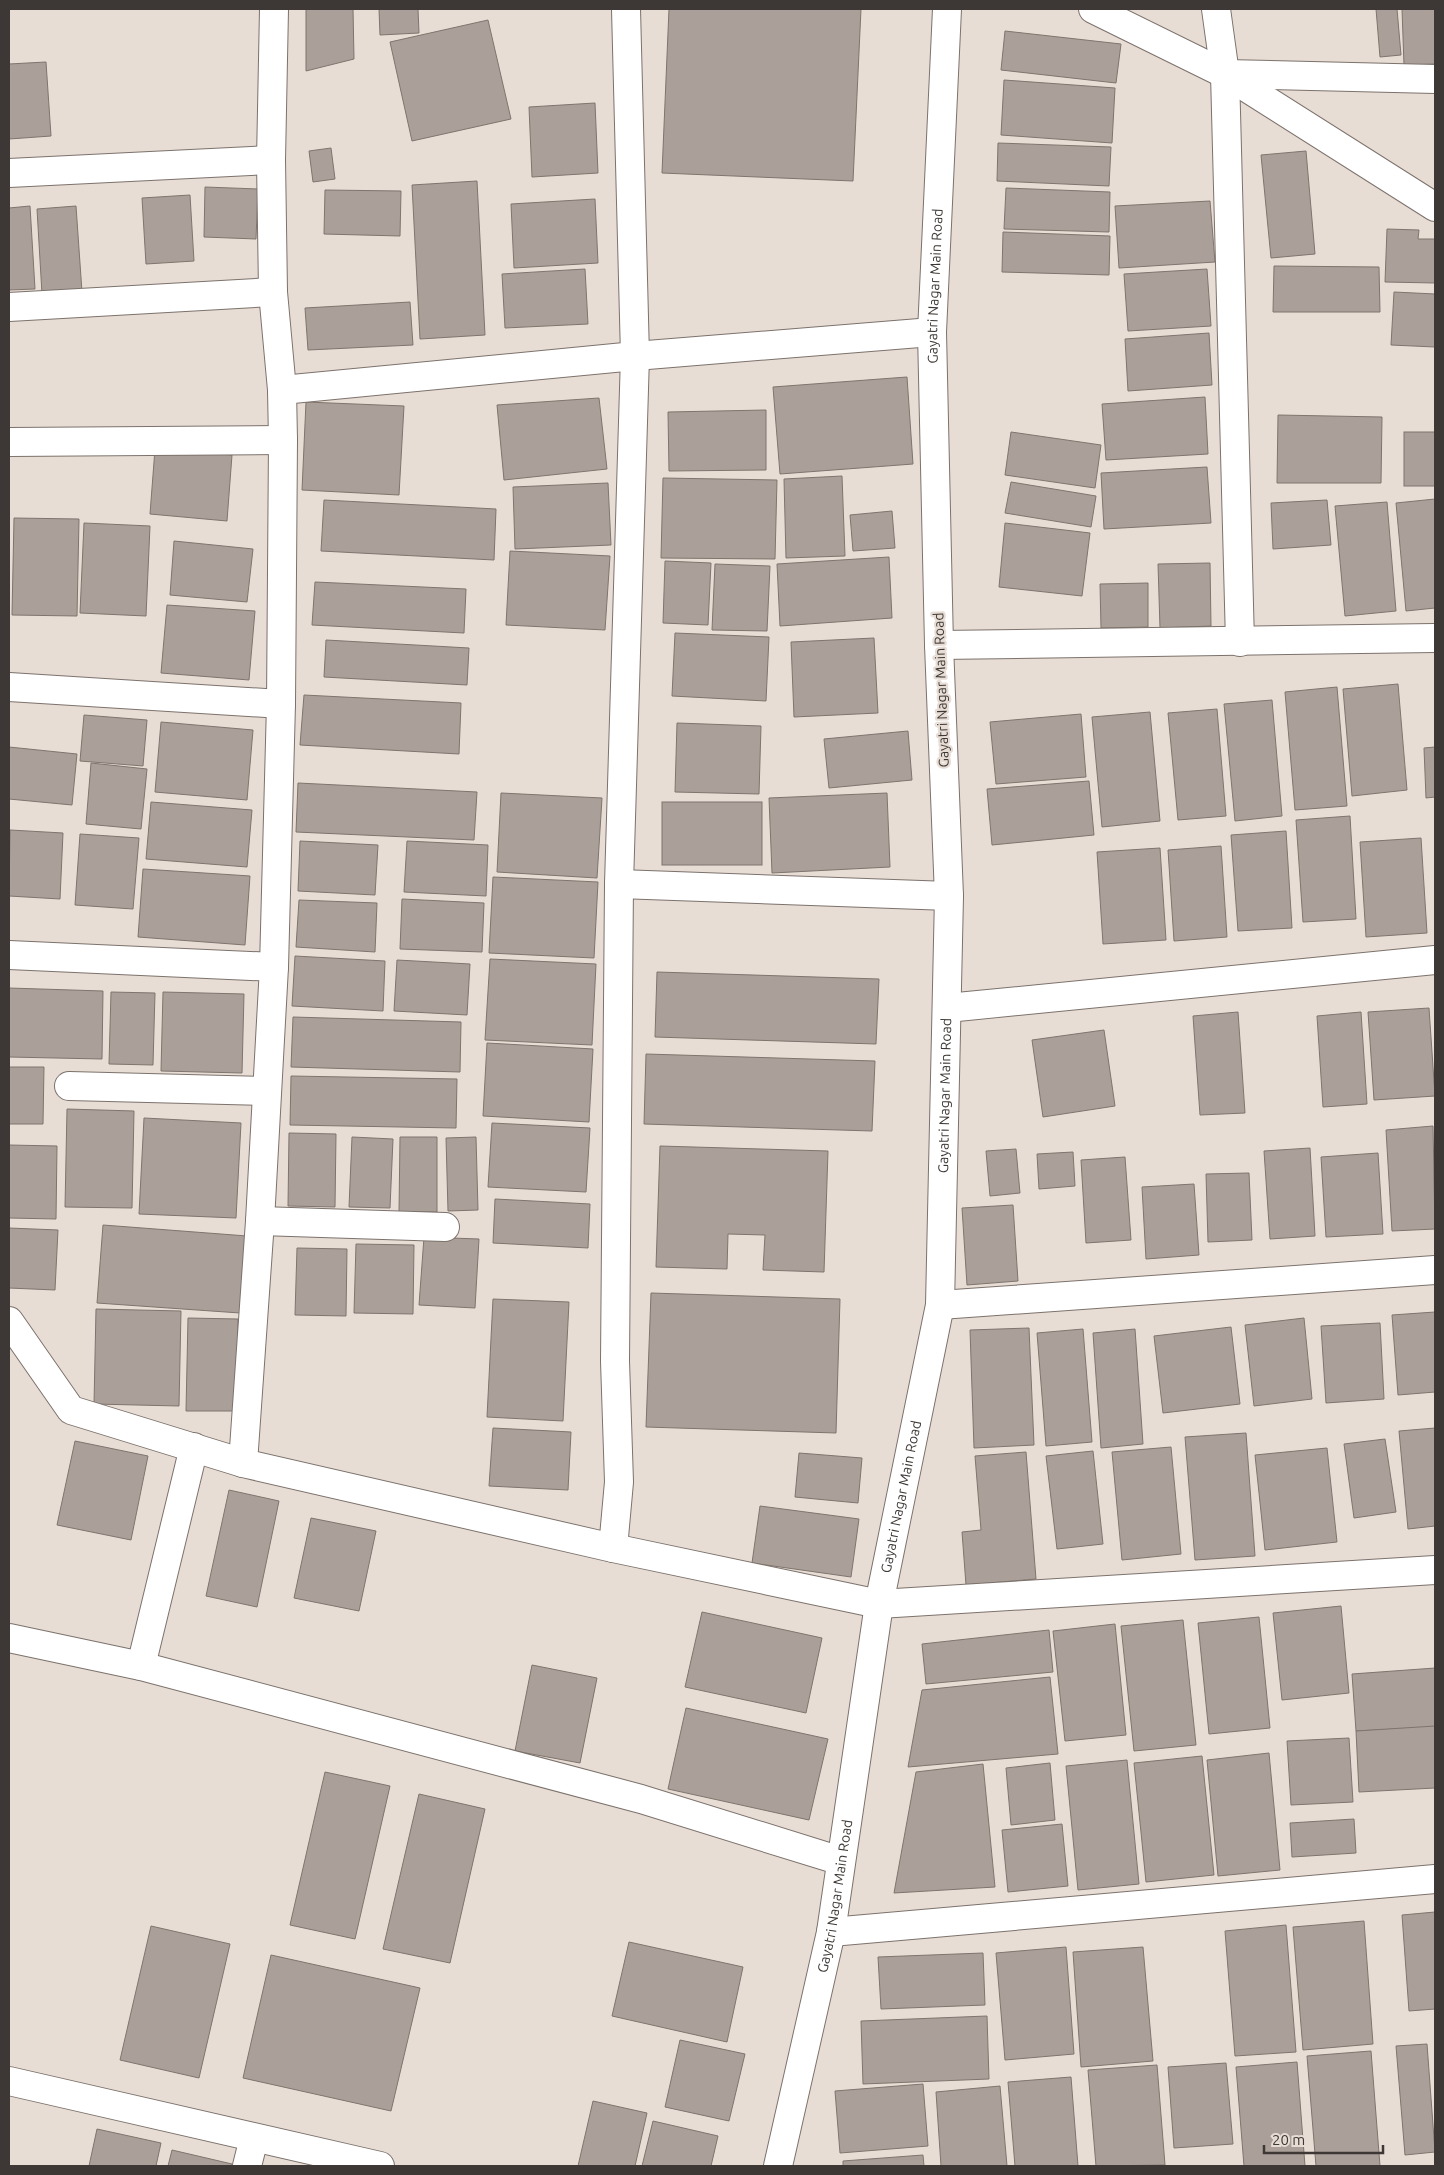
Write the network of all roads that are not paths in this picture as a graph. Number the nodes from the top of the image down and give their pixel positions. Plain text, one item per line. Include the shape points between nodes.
1 (274, 9) edge
2 (626, 9) edge
3 (947, 9) edge
4 (1092, 9) edge
5 (1216, 9) edge
6 (1225, 74) junction
7 (1435, 79) edge
8 (271, 160) junction
9 (9, 173) edge
10 (1435, 207) edge
11 (273, 292) junction
12 (9, 307) edge
13 (932, 332) junction
14 (635, 356) junction
15 (282, 390) junction
16 (283, 440) junction
17 (9, 442) edge
18 (1435, 638) edge
19 (1240, 642) junction
20 (939, 645) junction
21 (9, 686) edge
22 (281, 704) junction
23 (620, 884) junction
24 (949, 896) junction
25 (9, 955) edge
26 (1435, 960) edge
27 (274, 967) junction
28 (947, 1008) junction
29 (69, 1086) dead end
30 (265, 1091) junction
31 (260, 1222) junction
32 (445, 1227) dead end
33 (1435, 1270) edge
34 (940, 1305) junction
35 (9, 1321) edge
36 (194, 1447) junction
37 (243, 1463) junction
38 (612, 1548) junction
39 (1435, 1570) edge
40 (879, 1604) junction
41 (9, 1638) edge
42 (141, 1666) junction
43 (841, 1861) junction
44 (1435, 1879) edge
45 (830, 1932) junction
46 (9, 2081) edge
47 (254, 2138) junction
48 (248, 2166) edge
49 (380, 2166) edge
50 (778, 2166) edge

1 - 8 street
2 - 14 street
3 - 13 street, Gayatri Nagar Main Road
4 - 6 street
5 - 6 street
6 - 7 street
6 - 10 street
6 - 19 street
8 - 9 street
8 - 11 street
11 - 12 street
11 - 15 street
13 - 14 street
13 - 20 street, Gayatri Nagar Main Road
14 - 15 street
14 - 23 street
15 - 16 street
16 - 17 street
16 - 22 street
18 - 19 street
19 - 20 street
20 - 24 street, Gayatri Nagar Main Road
21 - 22 street
22 - 27 street
23 - 24 street
23 - 38 street via 615,1351 618,1482
24 - 28 street, Gayatri Nagar Main Road
25 - 27 street
26 - 28 street
27 - 30 street
28 - 34 street, Gayatri Nagar Main Road
29 - 30 street
30 - 31 street
31 - 32 street
31 - 37 street
33 - 34 street
34 - 40 street, Gayatri Nagar Main Road
35 - 36 street via 71,1410
36 - 37 street
36 - 42 street
37 - 38 street
38 - 40 street
39 - 40 street
40 - 43 street, Gayatri Nagar Main Road
41 - 42 street
42 - 43 street via 641,1800
43 - 45 street, Gayatri Nagar Main Road
44 - 45 street
45 - 50 street, Gayatri Nagar Main Road
46 - 47 street
47 - 48 street
47 - 49 street

